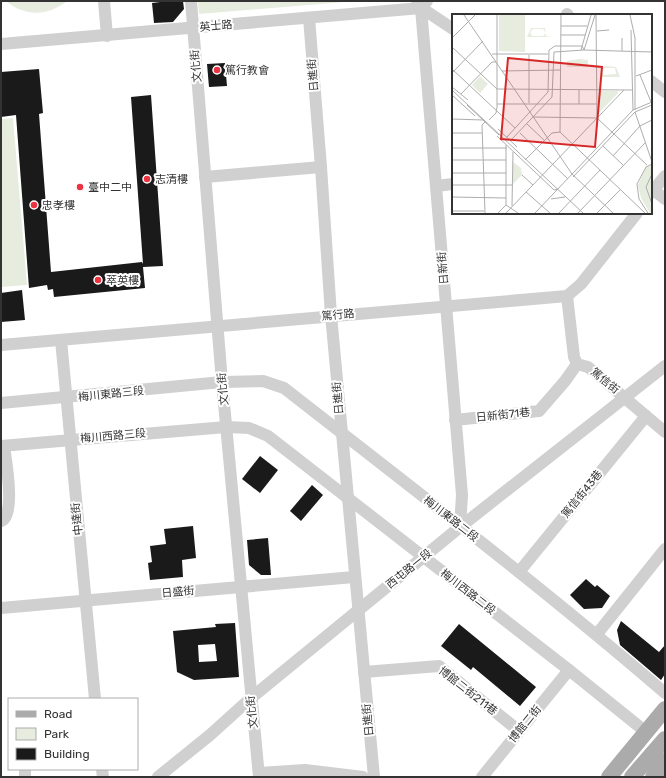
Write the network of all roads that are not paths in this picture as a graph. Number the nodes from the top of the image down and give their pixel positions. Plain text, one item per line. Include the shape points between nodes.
1 (104, 1) edge
2 (190, 1) edge
3 (420, 3) edge
4 (308, 18) junction
5 (452, 27) edge
6 (193, 28) junction
7 (107, 36) junction
8 (1, 44) edge
9 (652, 82) edge
10 (665, 92) edge
11 (321, 167) junction
12 (665, 176) edge
13 (205, 177) junction
14 (452, 184) edge
15 (436, 186) junction
16 (652, 190) edge
17 (665, 199) edge
18 (636, 214) edge
19 (567, 296) junction
20 (446, 306) junction
21 (331, 315) junction
22 (218, 326) junction
23 (61, 340) junction
24 (1, 345) edge
25 (577, 364) junction
26 (665, 366) edge
27 (222, 382) junction
28 (67, 398) junction
29 (626, 398) junction
30 (1, 403) edge
31 (646, 416) junction
32 (455, 420) junction
33 (226, 427) junction
34 (665, 432) edge
35 (341, 433) junction
36 (70, 440) junction
37 (3, 446) edge
38 (346, 496) junction
39 (1, 521) edge
40 (460, 527) junction
41 (665, 549) edge
42 (423, 558) junction
43 (519, 572) junction
44 (354, 577) junction
45 (240, 586) junction
46 (86, 600) junction
47 (1, 608) edge
48 (358, 611) junction
49 (597, 634) junction
50 (569, 670) junction
51 (364, 672) junction
52 (665, 693) edge
53 (95, 698) edge
54 (251, 698) junction
55 (665, 709) edge
56 (519, 731) junction
57 (646, 732) junction
58 (665, 739) edge
59 (665, 761) edge
60 (259, 775) edge
61 (158, 777) edge
62 (363, 777) edge
63 (374, 777) edge
64 (482, 777) edge
65 (610, 777) edge
66 (632, 777) edge
67 (652, 777) edge

1 - 7 street
2 - 6 street, 文化街
3 - 4 street, 英士路
3 - 5 street
3 - 15 street, 日新街
4 - 6 street, 英士路
4 - 11 street, 日進街
6 - 7 street, 英士路
6 - 13 street, 文化街
7 - 8 street, 英士路
9 - 10 street
11 - 13 street
11 - 21 street, 日進街
12 - 16 street
13 - 22 street, 文化街
14 - 15 street
15 - 20 street, 日新街
16 - 17 street
18 - 19 street via 581,284
19 - 20 street, 篤行路
19 - 25 street, 篤信街
20 - 21 street, 篤行路
20 - 32 street, 日新街
21 - 22 street, 篤行路
21 - 35 street, 日進街
22 - 23 street, 篤行路
22 - 27 street, 文化街
23 - 24 street, 篤行路
23 - 28 street, 中達街
25 - 29 street, 篤信街 via 588,367
25 - 32 street, 日新街71巷 via 539,411
26 - 29 street, 西屯路一段
27 - 28 street, 梅川東路三段
27 - 33 street, 文化街
27 - 35 street, 梅川東路二段 via 263,381 284,388
28 - 30 street, 梅川東路三段
28 - 36 street, 中達街
29 - 31 street, 篤信街
29 - 40 street, 西屯路一段
31 - 34 street, 篤信街
31 - 43 street, 篤信街43巷
32 - 40 street, 日新街 via 462,495
33 - 36 street, 梅川西路三段
33 - 38 street, 梅川西路二段 via 249,428 268,436
33 - 45 street, 文化街
35 - 38 street, 日進街
35 - 40 street, 梅川東路二段
36 - 37 street, 梅川西路三段
36 - 46 street, 中達街
37 - 39 street via 10,504 9,514
38 - 42 street, 梅川西路二段
38 - 44 street, 日進街
40 - 42 street, 西屯路一段
40 - 43 street, 梅川東路二段
41 - 49 street
42 - 48 street, 西屯路一段
42 - 50 street, 梅川西路二段
43 - 49 street, 梅川東路二段
44 - 45 street, 日盛街
44 - 48 street, 日進街
45 - 46 street, 日盛街
45 - 54 street, 文化街
46 - 47 street, 日盛街
46 - 53 street, 中達街
48 - 51 street, 日進街
48 - 54 street, 西屯路一段
49 - 52 street, 梅川東路二段
50 - 56 street, 博館二街
50 - 57 street, 梅川西路二段
51 - 56 street, 博館二街211巷 via 439,666
51 - 63 street, 日進街
54 - 60 street, 文化街
54 - 61 street, 西屯路一段
55 - 57 main road
56 - 64 street, 博館二街
57 - 65 main road
58 - 66 main road
59 - 67 main road
60 - 62 street via 305,770

